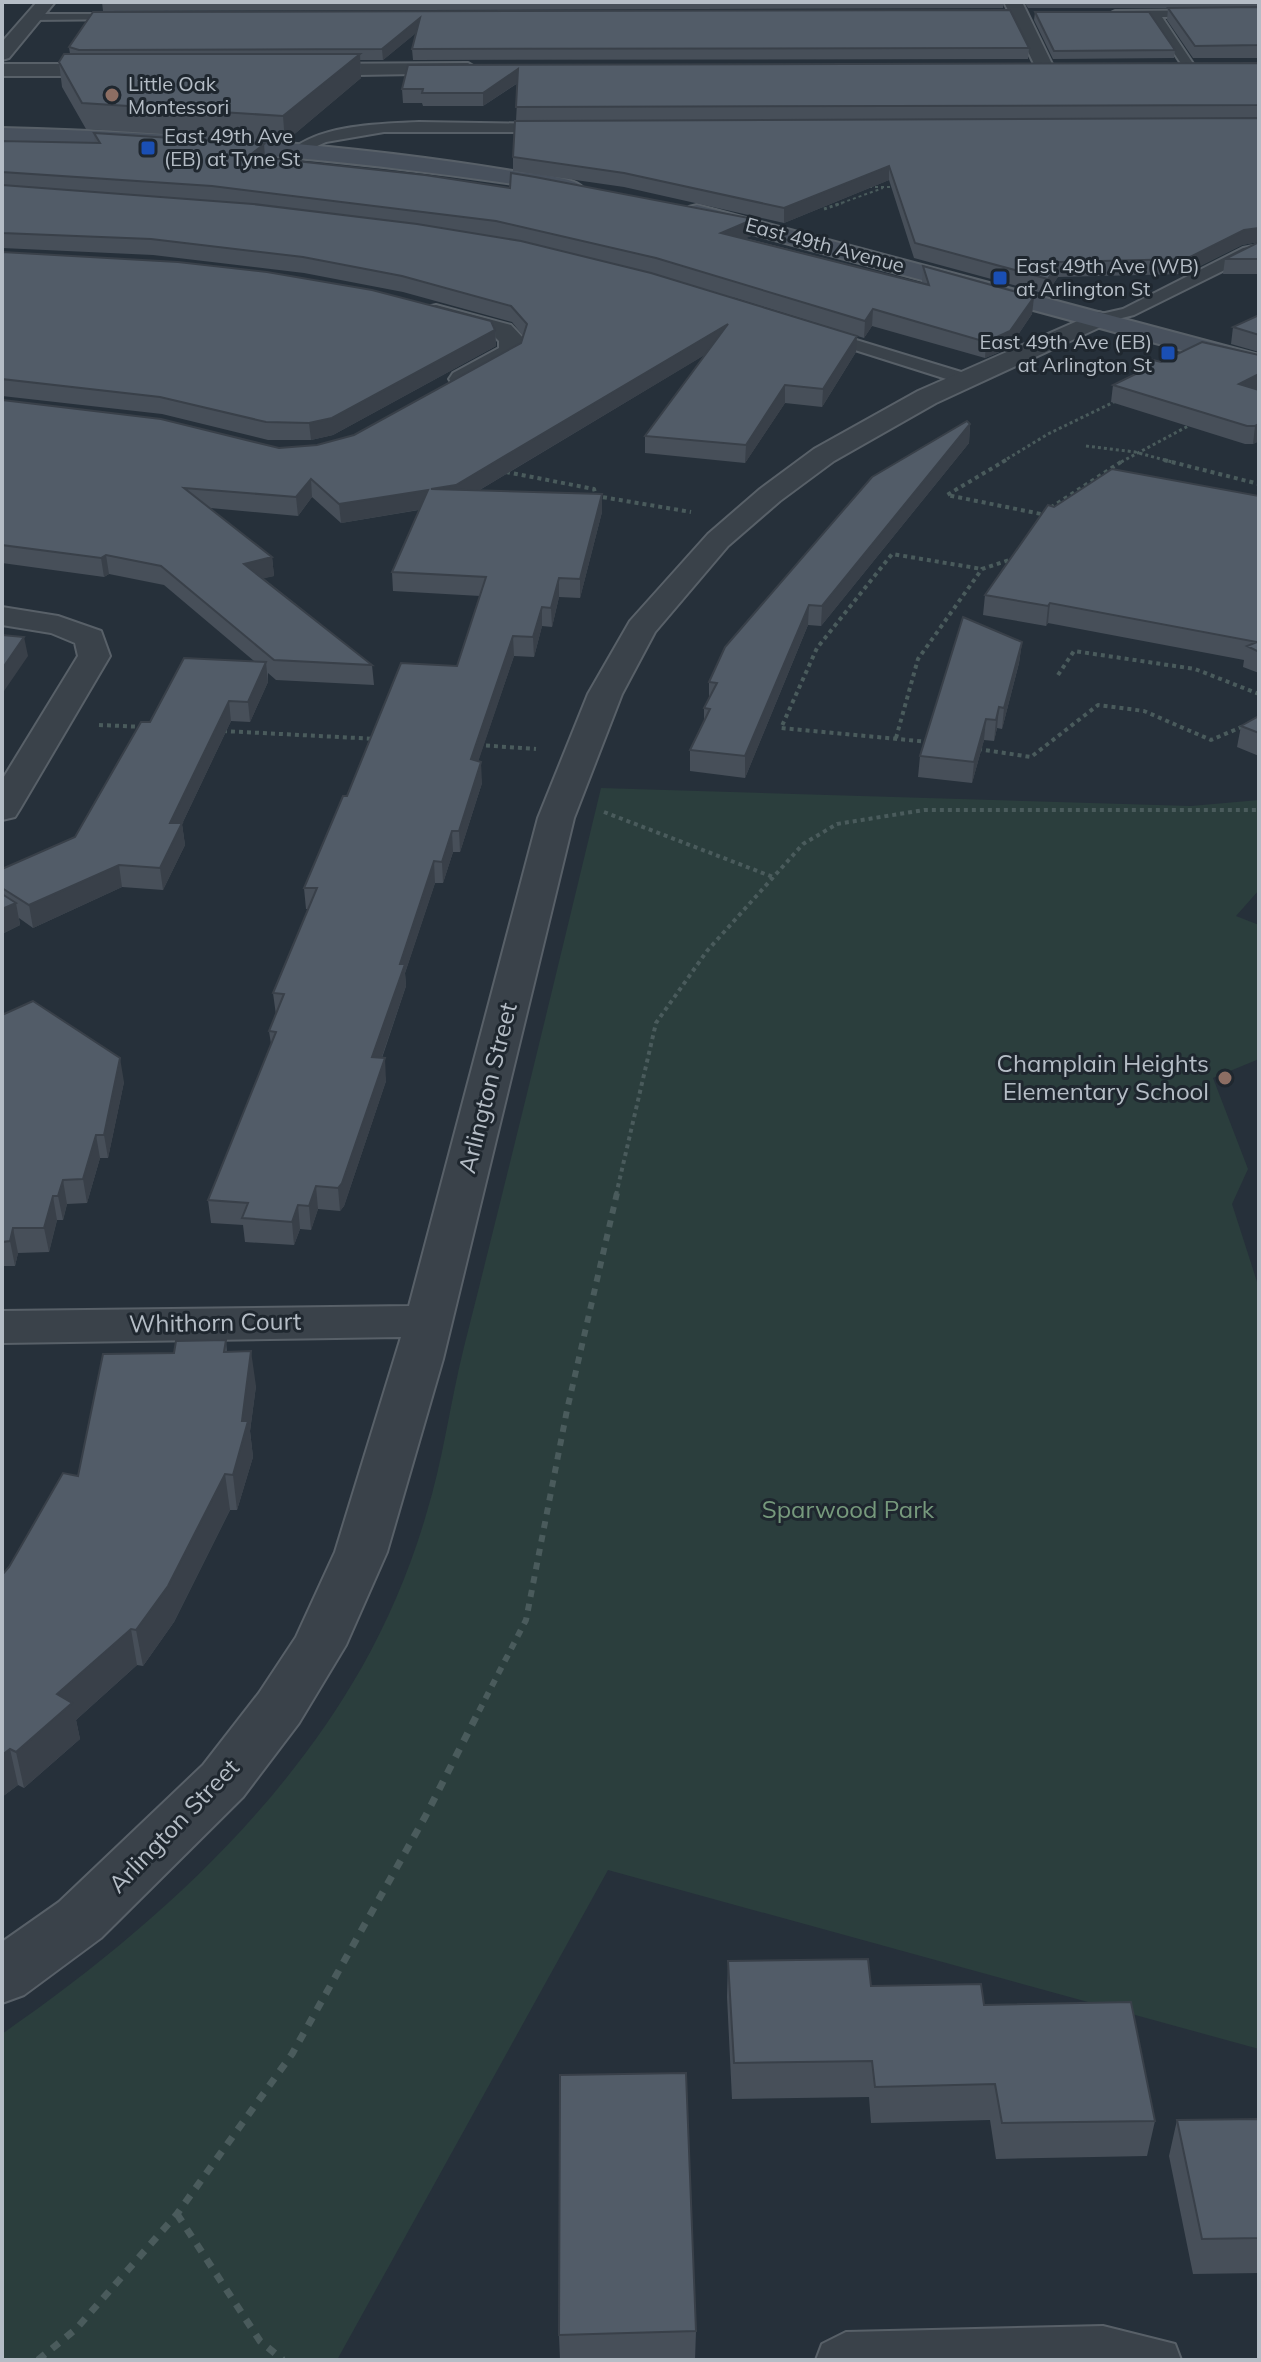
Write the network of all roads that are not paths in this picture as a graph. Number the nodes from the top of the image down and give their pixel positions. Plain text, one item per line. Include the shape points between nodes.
1 (40, 10) edge
2 (1016, 11) edge
3 (1259, 13) edge
4 (1097, 14) edge
5 (1154, 14) junction
6 (150, 17) edge
7 (2, 54) edge
8 (1067, 68) edge
9 (1159, 68) edge
10 (1197, 68) joint
11 (487, 69) edge
12 (2, 70) edge
13 (138, 70) edge
14 (280, 70) edge
15 (563, 128) edge
16 (2, 134) edge
17 (297, 151) junction
18 (590, 191) edge
19 (672, 207) edge
20 (1259, 249) edge
21 (416, 306) edge
22 (1098, 319) junction
23 (801, 328) edge
24 (1259, 363) edge
25 (965, 379) junction
26 (442, 391) edge
27 (2, 616) edge
28 (2, 809) edge
29 (428, 1321) junction
30 (2, 1327) edge
31 (2, 1976) edge
32 (838, 2360) edge
33 (1159, 2360) edge

1 - 6 lane
1 - 7 street
2 - 8 street via 1037,68
3 - 5 lane
4 - 5 lane
5 - 10 lane
9 - 10 street
11 - 14 street
12 - 13 street
15 - 17 lane via 375,128 345,131
16 - 17 street
17 - 18 street
19 - 22 street, East 49th Avenue
20 - 22 lane via 1128,312
21 - 26 street via 502,330 512,340 511,352
22 - 24 street, East 49th Avenue
22 - 25 street, Arlington Street
23 - 25 lane
25 - 29 street, Arlington Street via 875,424 770,495 718,540 641,628 605,694 556,818
27 - 28 street via 58,625 90,638 94,656
29 - 30 street, Whithorn Court
29 - 31 street, Arlington Street via 361,1552 319,1645 279,1708 223,1781 80,1920
32 - 33 lane via 846,2354 1103,2348

